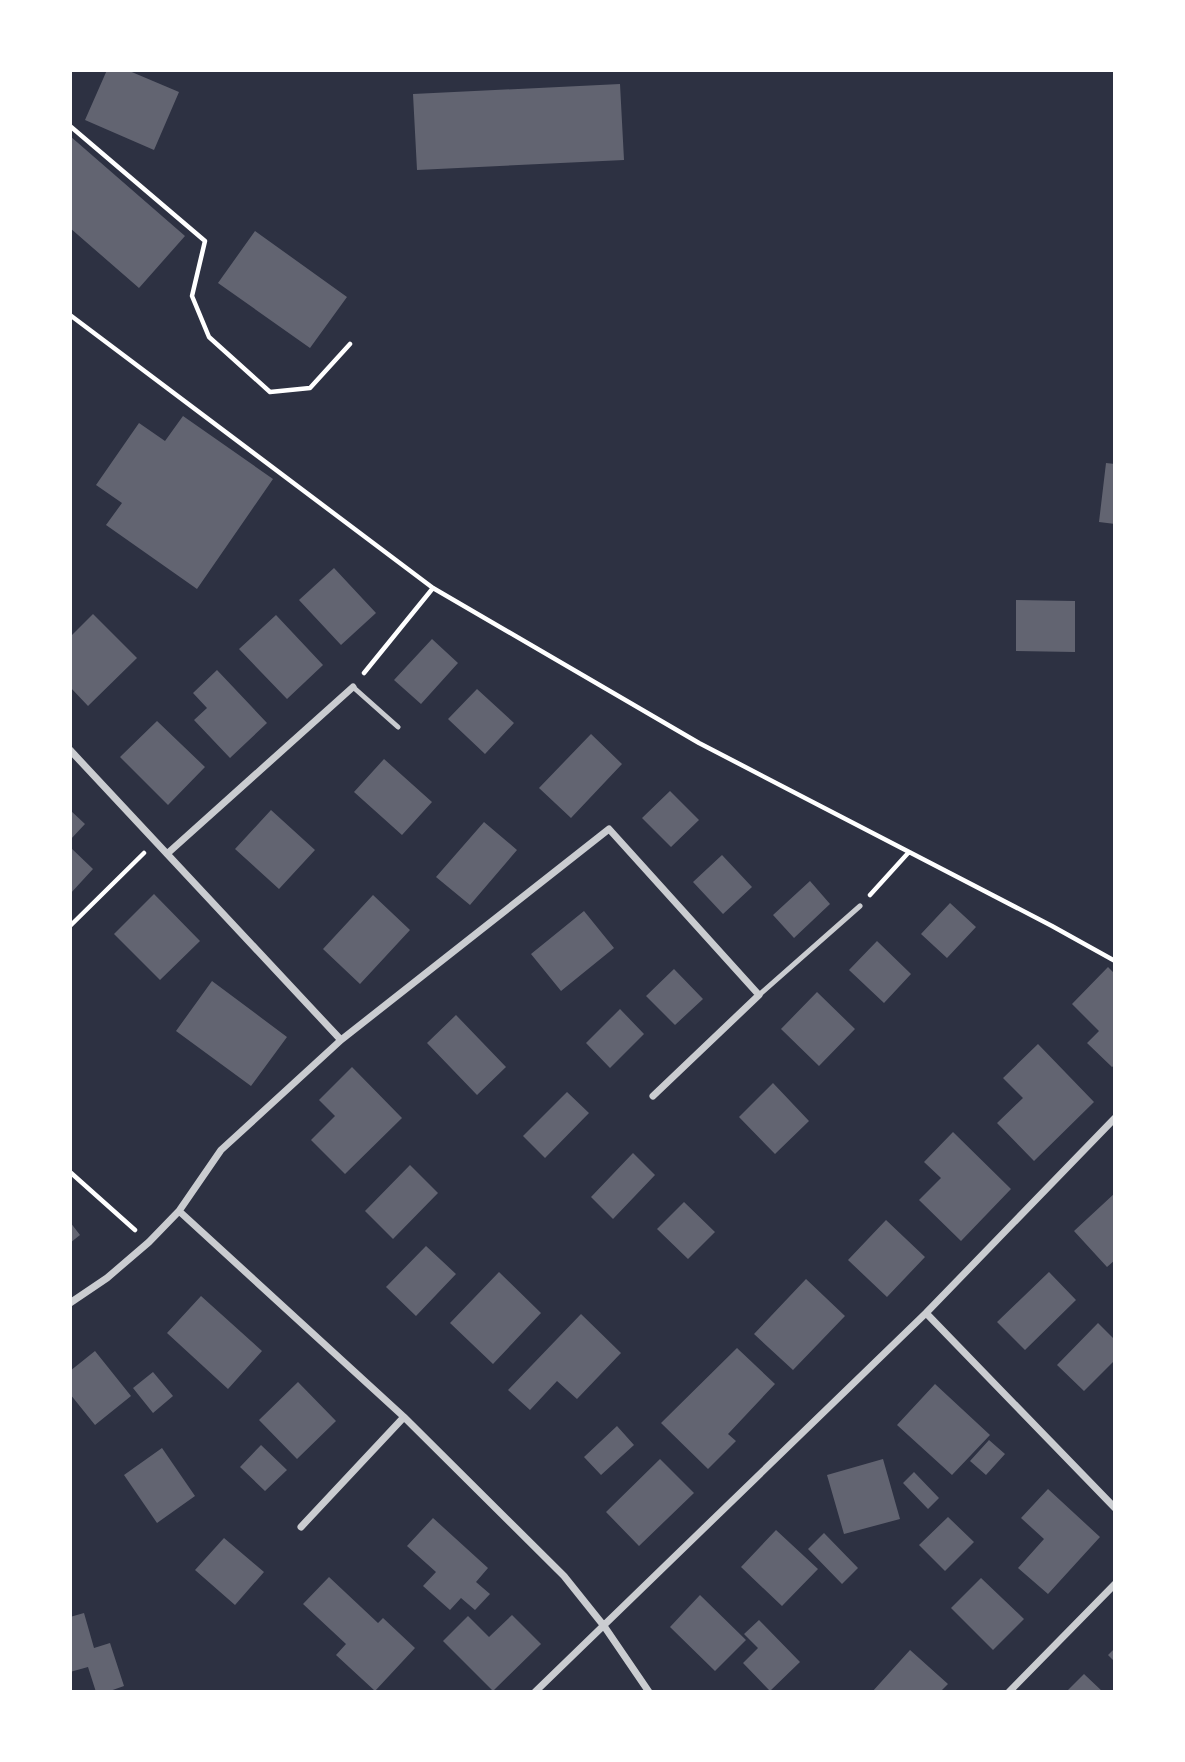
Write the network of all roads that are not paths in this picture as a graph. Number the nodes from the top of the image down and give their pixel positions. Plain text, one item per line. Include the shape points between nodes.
1 (353, 687) joint
2 (398, 727) dead end
3 (70, 750) edge
4 (169, 853) junction
5 (860, 906) road end
6 (759, 995) junction
7 (341, 1040) junction
8 (653, 1096) dead end
9 (1115, 1118) edge
10 (179, 1211) junction
11 (70, 1303) edge
12 (926, 1313) junction
13 (404, 1417) junction
14 (1115, 1508) edge
15 (301, 1527) dead end
16 (1115, 1584) edge
17 (604, 1626) junction
18 (535, 1692) edge
19 (649, 1692) edge
20 (1009, 1692) edge

1 - 2 lane
1 - 4 street
3 - 4 street
4 - 7 street
5 - 6 lane
6 - 7 street via 609,829
6 - 8 street
7 - 10 street via 221,1150
9 - 12 street
10 - 11 street via 107,1278
10 - 13 street
12 - 14 street
12 - 17 street
13 - 15 street
13 - 17 street via 564,1576
16 - 20 street
17 - 18 street
17 - 19 street

